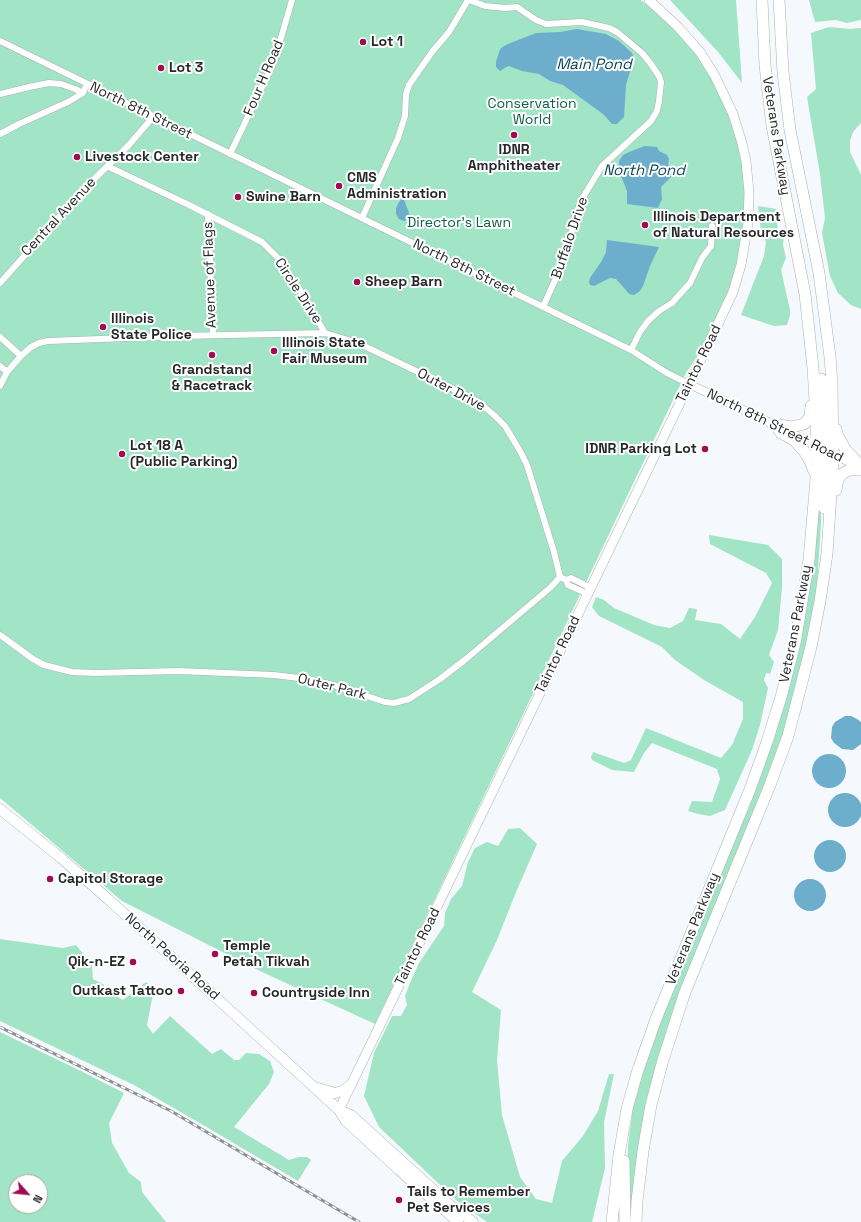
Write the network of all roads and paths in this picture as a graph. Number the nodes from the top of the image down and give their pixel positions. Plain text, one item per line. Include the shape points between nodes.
1 (292, 0) edge
2 (469, 0) edge
3 (649, 0) edge
4 (762, 0) edge
5 (779, 0) edge
6 (0, 41) edge
7 (87, 84) junction
8 (83, 93) junction
9 (0, 94) edge
10 (153, 117) junction
11 (0, 134) edge
12 (230, 154) junction
13 (107, 166) junction
14 (208, 214) junction
15 (362, 218) junction
16 (712, 226) dead end
17 (0, 283) edge
18 (542, 307) junction
19 (809, 322) junction
20 (325, 333) junction
21 (212, 335) junction
22 (0, 337) edge
23 (811, 340) junction
24 (631, 350) junction
25 (21, 356) junction
26 (0, 366) edge
27 (7, 372) junction
28 (689, 384) junction
29 (0, 386) edge
30 (833, 408) junction
31 (774, 425) junction
32 (816, 446) junction
33 (833, 455) junction
34 (861, 468) edge
35 (816, 479) junction
36 (826, 559) junction
37 (563, 579) junction
38 (590, 591) junction
39 (0, 636) edge
40 (0, 809) edge
41 (351, 1085) junction
42 (315, 1087) junction
43 (339, 1110) junction
44 (625, 1120) junction
45 (619, 1155) junction
46 (458, 1222) edge
47 (473, 1222) edge
48 (608, 1222) edge
49 (612, 1222) edge
50 (625, 1222) edge
51 (636, 1222) edge

1 - 12 street, Four H Road via 278,52
2 - 15 street via 449,32 409,85 405,116 398,138
2 - 18 street, Buffalo Drive via 485,6 517,7 546,24 582,22 609,28 642,54 661,82 657,111 651,121 602,166 582,199 574,219 569,249
3 - 28 main road, Taintor Road via 678,27 707,62 733,114 746,161 748,223 737,281
4 - 19 highway, Veterans Parkway via 765,65 772,126
5 - 30 highway, Veterans Parkway via 785,92 793,146 819,273 830,357
6 - 7 street, North 8th Street
7 - 8 street
7 - 10 street, North 8th Street
8 - 9 street via 61,84 49,83
8 - 11 street
10 - 12 street, North 8th Street
10 - 13 street, Central Avenue
12 - 15 street, North 8th Street
13 - 14 street, Circle Drive
13 - 17 street, Central Avenue via 53,222
14 - 20 street, Circle Drive via 262,242 271,250 298,286
14 - 21 street, Avenue of Flags
15 - 18 street, North 8th Street
16 - 24 street via 711,246 690,283 672,303 648,321
18 - 24 street, North 8th Street
19 - 23 highway, Veterans Parkway
19 - 33 highway via 814,332 826,437
20 - 21 street, Outer Drive
20 - 37 street, Outer Drive via 358,343 456,390 481,404 505,426 527,465
21 - 25 street, Outer Drive via 39,342
22 - 25 street
23 - 31 highway via 808,355 810,417 798,426
23 - 32 highway, Veterans Parkway
24 - 28 street, North 8th Street
25 - 27 street
26 - 27 street
27 - 29 street
28 - 31 street, North 8th Street Road
28 - 38 main road, Taintor Road
30 - 33 highway, Veterans Parkway
30 - 34 highway via 837,434 843,446
31 - 32 street, North 8th Street Road
31 - 35 highway via 780,433 794,440 804,451
32 - 33 street, North 8th Street Road
32 - 35 highway, Veterans Parkway
32 - 36 highway via 823,463 822,558
33 - 34 street, North 8th Street Road
33 - 36 highway, Veterans Parkway
34 - 36 highway via 845,472 838,479 832,541
35 - 44 highway, Veterans Parkway via 804,591 795,643 781,697 749,792 653,1027 637,1073
36 - 51 highway, Veterans Parkway via 807,666 780,760 686,992 662,1060 643,1151
37 - 38 street via 571,578
37 - 39 street, Outer Park via 440,679 409,699 394,703 333,685 274,675 178,671 86,673 60,669 33,660
38 - 41 main road, Taintor Road
40 - 42 main road, North Peoria Road via 82,876
41 - 42 main road via 336,1092
41 - 43 main road, Taintor Road
42 - 43 main road, North Peoria Road
43 - 46 main road, North Peoria Road via 346,1121
43 - 47 main road, North Peoria Road via 351,1115 450,1205
44 - 45 highway, Veterans Parkway
44 - 50 highway
45 - 48 highway via 611,1178
45 - 49 highway, Veterans Parkway

